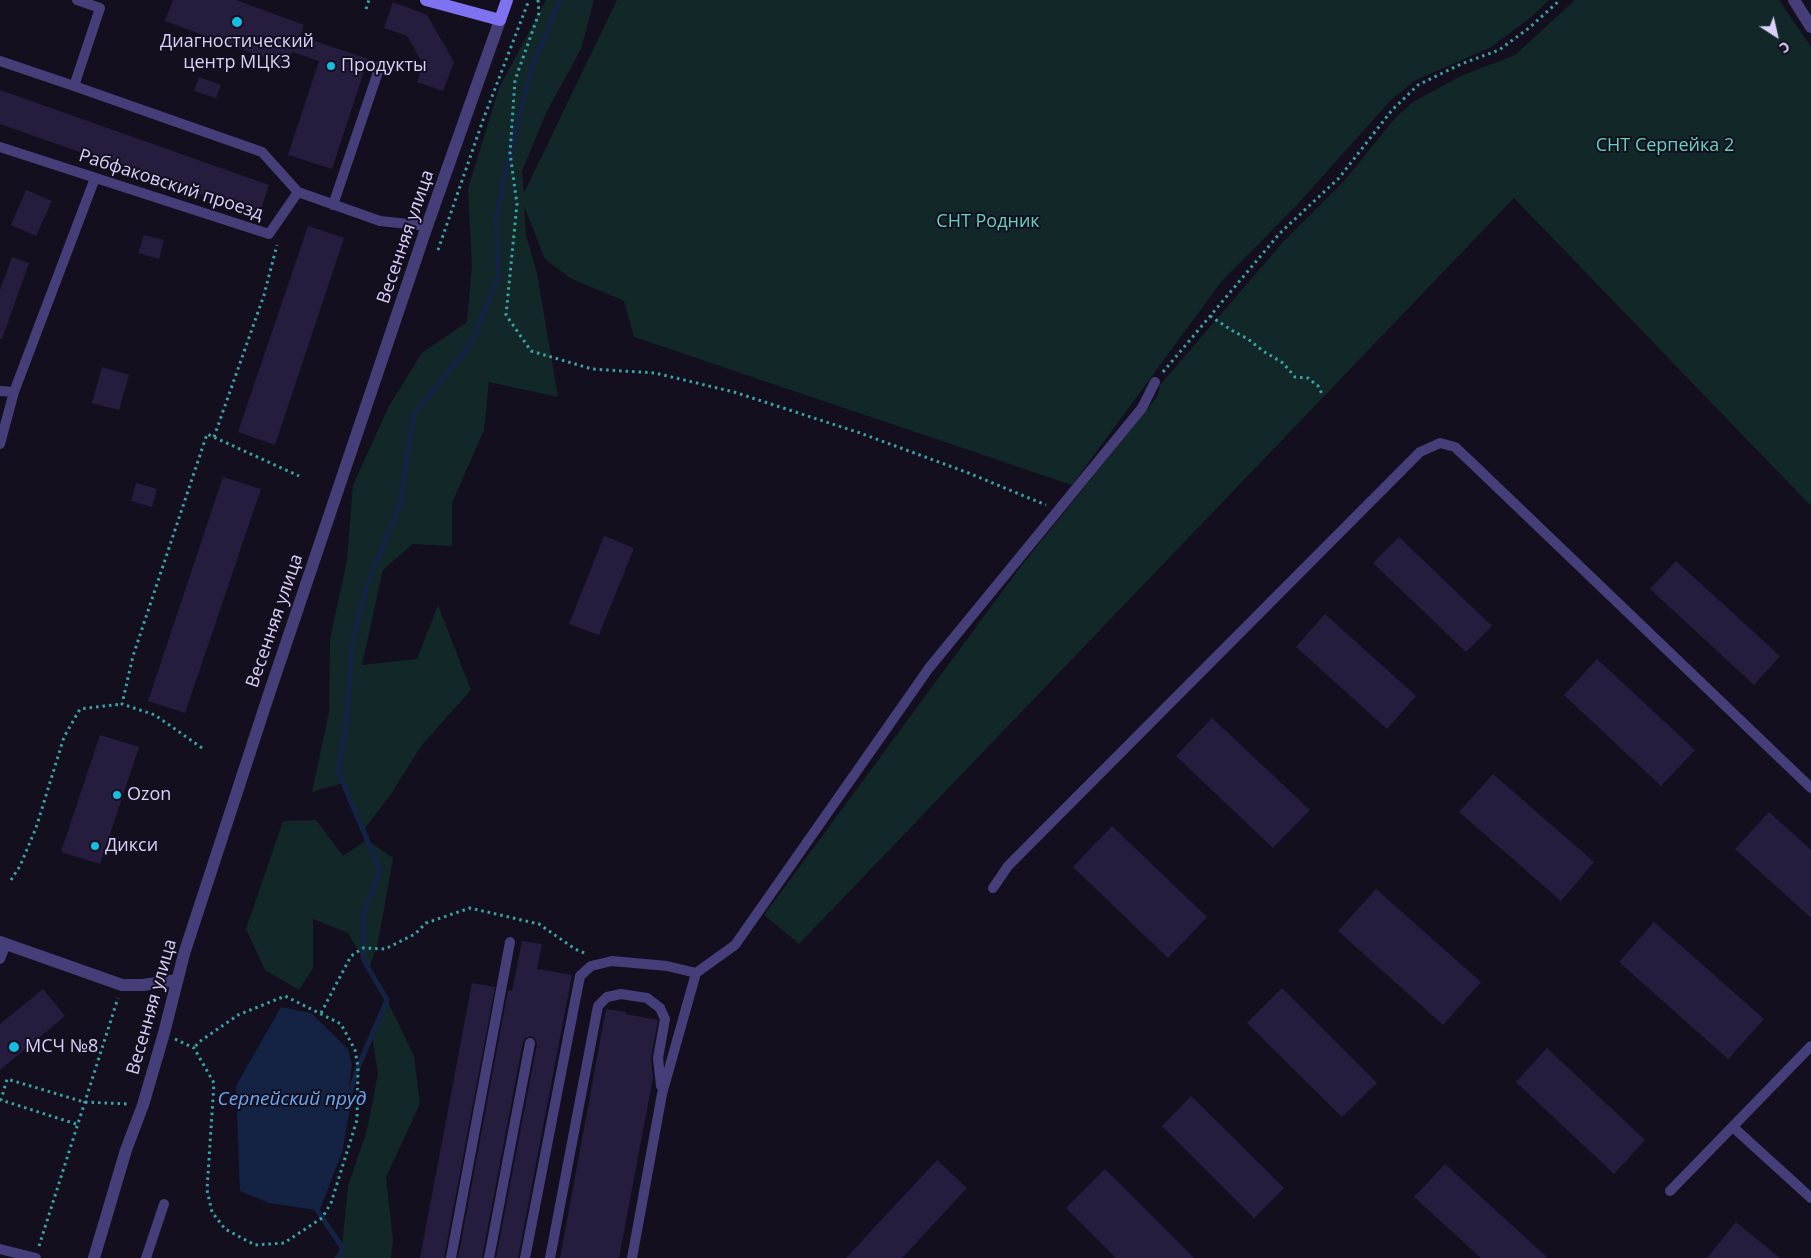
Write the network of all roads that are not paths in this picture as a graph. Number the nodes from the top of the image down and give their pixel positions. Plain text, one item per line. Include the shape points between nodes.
1 (76, 0) edge
2 (426, 0) edge
3 (507, 0) edge
4 (1794, 0) edge
5 (500, 20) junction
6 (1811, 28) edge
7 (0, 60) edge
8 (380, 66) dead end
9 (74, 86) junction
10 (0, 147) edge
11 (95, 178) junction
12 (298, 192) junction
13 (333, 205) junction
14 (428, 226) junction
15 (1155, 382) road end
16 (0, 392) edge
17 (14, 392) junction
18 (0, 444) edge
19 (1811, 788) edge
20 (993, 888) dead end
21 (510, 942) dead end
22 (3, 943) edge
23 (0, 959) edge
24 (696, 973) junction
25 (177, 980) junction
26 (530, 1043) dead end
27 (1811, 1046) edge
28 (662, 1094) junction
29 (1733, 1127) junction
30 (1670, 1191) dead end
31 (1811, 1198) edge
32 (164, 1204) dead end
33 (0, 1250) edge
34 (36, 1258) edge
35 (94, 1258) edge
36 (146, 1258) edge
37 (451, 1258) edge
38 (489, 1258) edge
39 (525, 1258) edge
40 (550, 1258) edge
41 (632, 1258) edge

1 - 9 lane via 100,8
2 - 5 main road
3 - 5 main road, Весенняя улица
4 - 6 street
5 - 14 street, Весенняя улица
7 - 9 lane
8 - 13 lane
9 - 12 lane via 262,152
10 - 11 lane, Рабфаковский проезд
11 - 12 lane, Рабфаковский проезд via 269,234
11 - 17 lane
12 - 13 lane
13 - 14 lane via 380,221
14 - 25 street, Весенняя улица via 266,703
15 - 24 lane via 1142,408 928,668 735,945
16 - 17 lane
17 - 18 lane
19 - 20 lane via 1455,447 1440,443 1420,452 1008,866
21 - 37 lane
22 - 23 lane
22 - 25 street via 122,985
24 - 28 lane
24 - 39 lane via 612,960 591,966 580,976
25 - 35 street, Весенняя улица via 143,1105
26 - 38 lane
27 - 29 lane
28 - 40 lane via 658,1058 665,1019 660,1008 647,998 621,994 607,997 598,1006
28 - 41 lane
29 - 30 lane
29 - 31 lane
32 - 36 lane
33 - 34 lane

